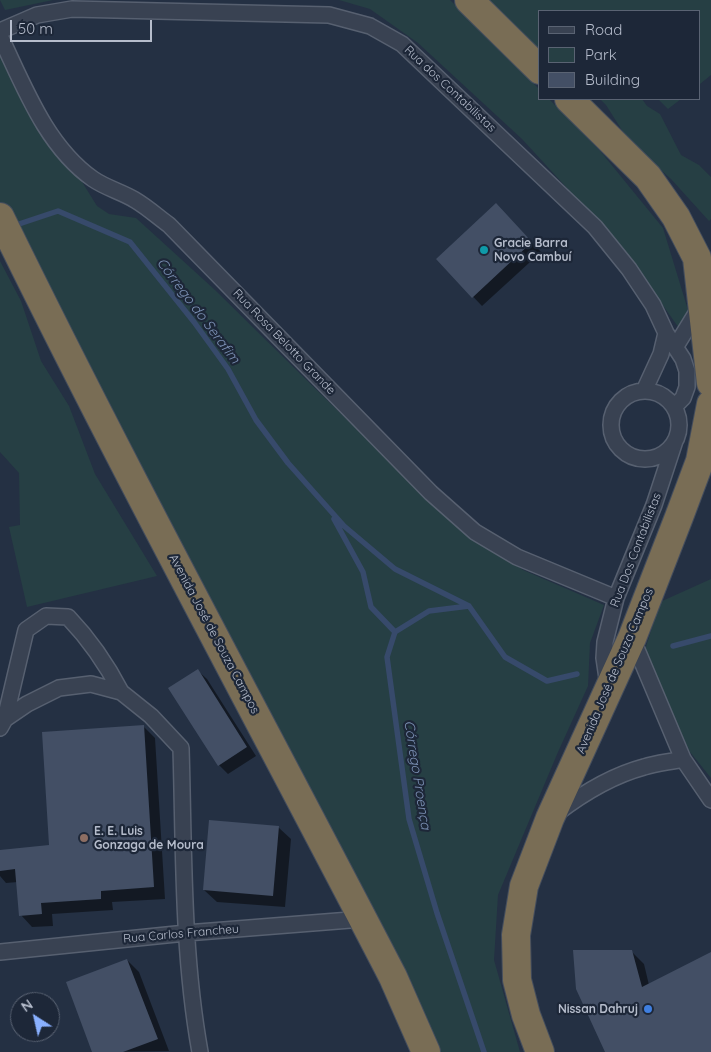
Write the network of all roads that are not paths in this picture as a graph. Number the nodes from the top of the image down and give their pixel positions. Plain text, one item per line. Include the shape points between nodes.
1 (469, 0) edge
2 (0, 30) edge
3 (0, 36) edge
4 (538, 68) edge
5 (570, 100) edge
6 (0, 217) edge
7 (701, 305) junction
8 (666, 333) junction
9 (676, 346) junction
10 (711, 383) edge
11 (644, 391) junction
12 (711, 404) edge
13 (674, 407) junction
14 (674, 441) junction
15 (653, 458) junction
16 (654, 505) junction
17 (616, 598) junction
18 (632, 638) junction
19 (609, 689) junction
20 (121, 692) junction
21 (2, 723) edge
22 (683, 759) junction
23 (711, 800) edge
24 (550, 818) junction
25 (363, 919) junction
26 (186, 933) junction
27 (0, 952) edge
28 (200, 1052) edge
29 (426, 1052) edge
30 (540, 1052) edge

1 - 4 highway
2 - 8 street, Rua dos Contabilistas via 37,15 72,9 328,15 370,26 402,44 595,227 629,269 653,305
3 - 17 street, Rua Rosa Belotto Grande via 30,98 66,153 94,179 134,200 169,225 431,492 475,532 517,557
5 - 7 highway via 648,177 676,217 697,258
6 - 25 highway, Avenida José de Souza Campos
7 - 9 street
7 - 10 highway
8 - 9 street, Rua dos Contabilistas
8 - 11 street
9 - 13 street, Rua dos Contabilistas via 687,371 687,387 683,398
11 - 13 street via 656,392
11 - 15 street via 628,395 619,403 611,423 612,435 624,452 635,457
12 - 18 highway, Avenida José de Souza Campos via 700,461
13 - 14 street via 678,430
14 - 15 street via 664,453
14 - 16 street, Rua Dos Contabilistas
15 - 16 street, Rua dos Contabilistas
16 - 17 street, Rua Dos Contabilistas
17 - 19 street, Rua Dos Contabilistas via 605,642
18 - 19 highway, Avenida José de Souza Campos
18 - 22 street
19 - 24 highway, Avenida José de Souza Campos
20 - 21 street via 91,684 59,688 27,704
20 - 21 street via 90,640 68,616 46,616 26,630
20 - 26 street via 151,716 181,748
22 - 23 street
22 - 24 street via 622,775 571,802
24 - 30 highway, Avenida José de Souza Campos via 524,886 516,935 516,980
25 - 26 street, Rua Carlos Francheu
25 - 29 highway, Avenida José de Souza Campos
26 - 27 street, Rua Carlos Francheu
26 - 28 street

